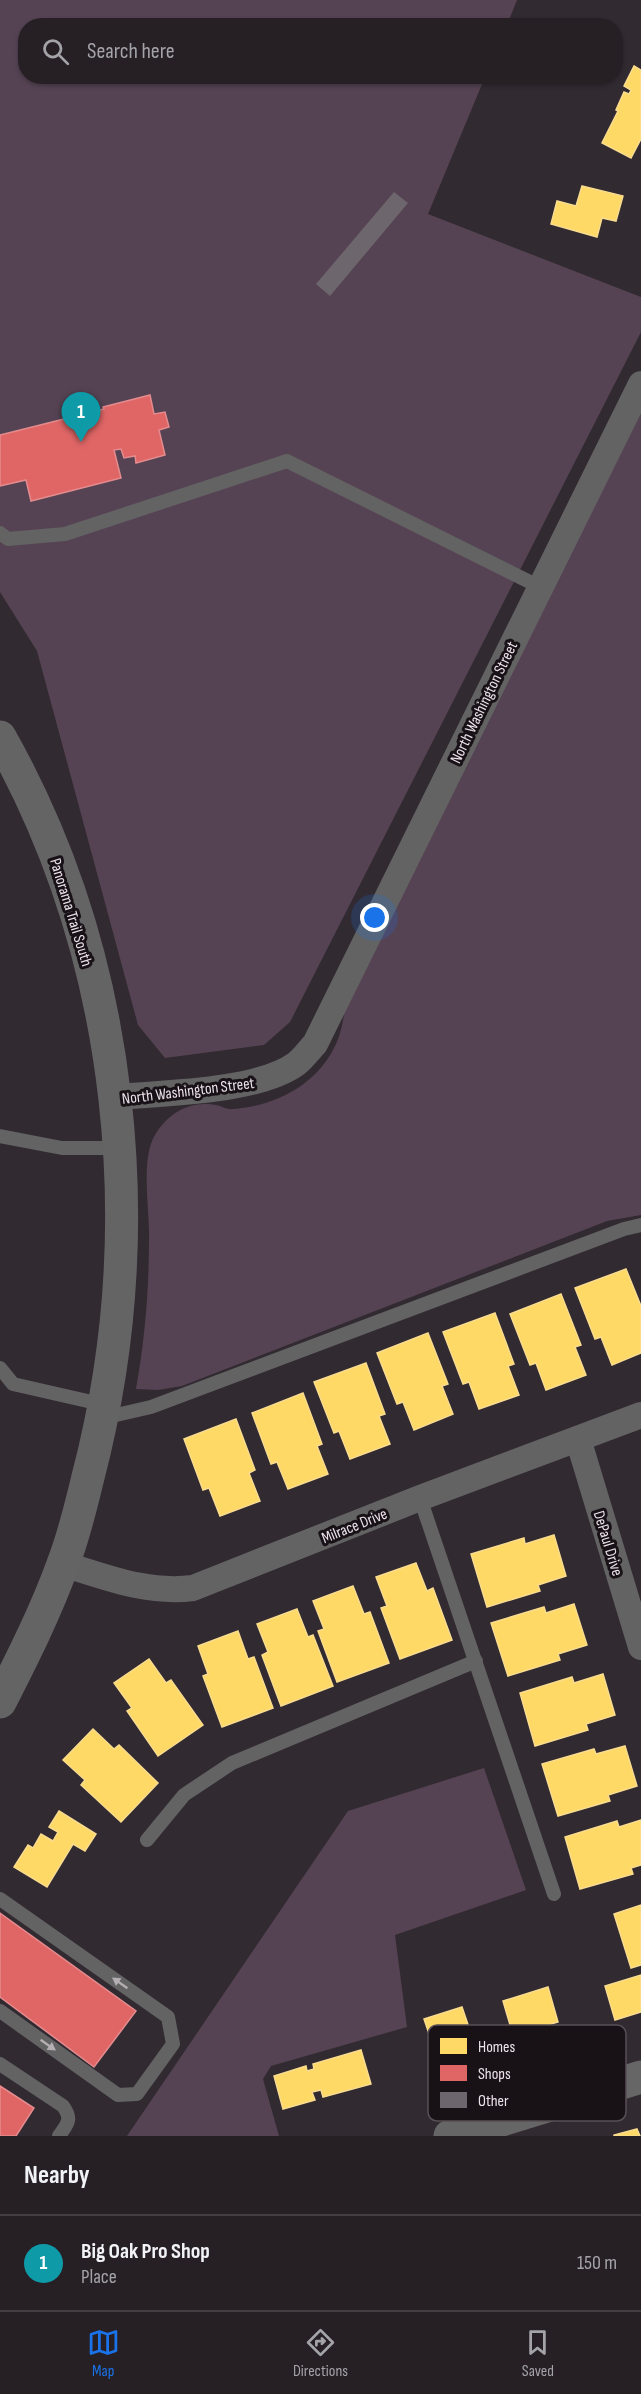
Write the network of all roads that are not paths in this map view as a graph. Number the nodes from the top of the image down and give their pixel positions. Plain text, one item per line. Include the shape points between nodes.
1 (641, 384) edge
2 (0, 533) edge
3 (540, 587) junction
4 (0, 737) edge
5 (116, 1097) junction
6 (0, 1136) edge
7 (119, 1148) junction
8 (641, 1225) edge
9 (0, 1368) edge
10 (104, 1411) junction
11 (641, 1415) edge
12 (578, 1439) junction
13 (420, 1498) junction
14 (63, 1564) junction
15 (641, 1647) edge
16 (476, 1661) junction
17 (0, 1702) edge
18 (147, 1840) dead end
19 (554, 1894) dead end
20 (0, 1899) edge
21 (0, 2011) edge
22 (0, 2064) edge
23 (641, 2077) edge
24 (626, 2082) edge
25 (499, 2121) edge
26 (59, 2136) edge
27 (450, 2136) edge

1 - 3 street, North Washington Street
2 - 3 lane via 8,539 65,534 287,461
3 - 5 street, North Washington Street via 315,1044 296,1064 263,1081
4 - 5 main road, Panorama Trail South via 49,841 73,908 92,977
5 - 7 main road, North Washington Street
6 - 7 lane via 62,1148
7 - 10 main road, North Washington Street via 121,1271
8 - 10 lane via 151,1407
9 - 10 lane via 13,1384
10 - 14 main road, North Washington Street
11 - 12 street, Milrace Drive
12 - 13 street, Milrace Drive
12 - 15 street, DePaul Drive
13 - 14 street, Milrace Drive via 193,1588 174,1591 139,1587
13 - 16 lane
14 - 17 main road, North Washington Street
16 - 18 lane via 232,1763 184,1795
16 - 19 lane
21 -> 20 lane via 118,2095 136,2094 173,2044 168,2017
22 - 26 lane via 63,2106 69,2114 68,2122
23 - 24 main road
25 - 27 main road

